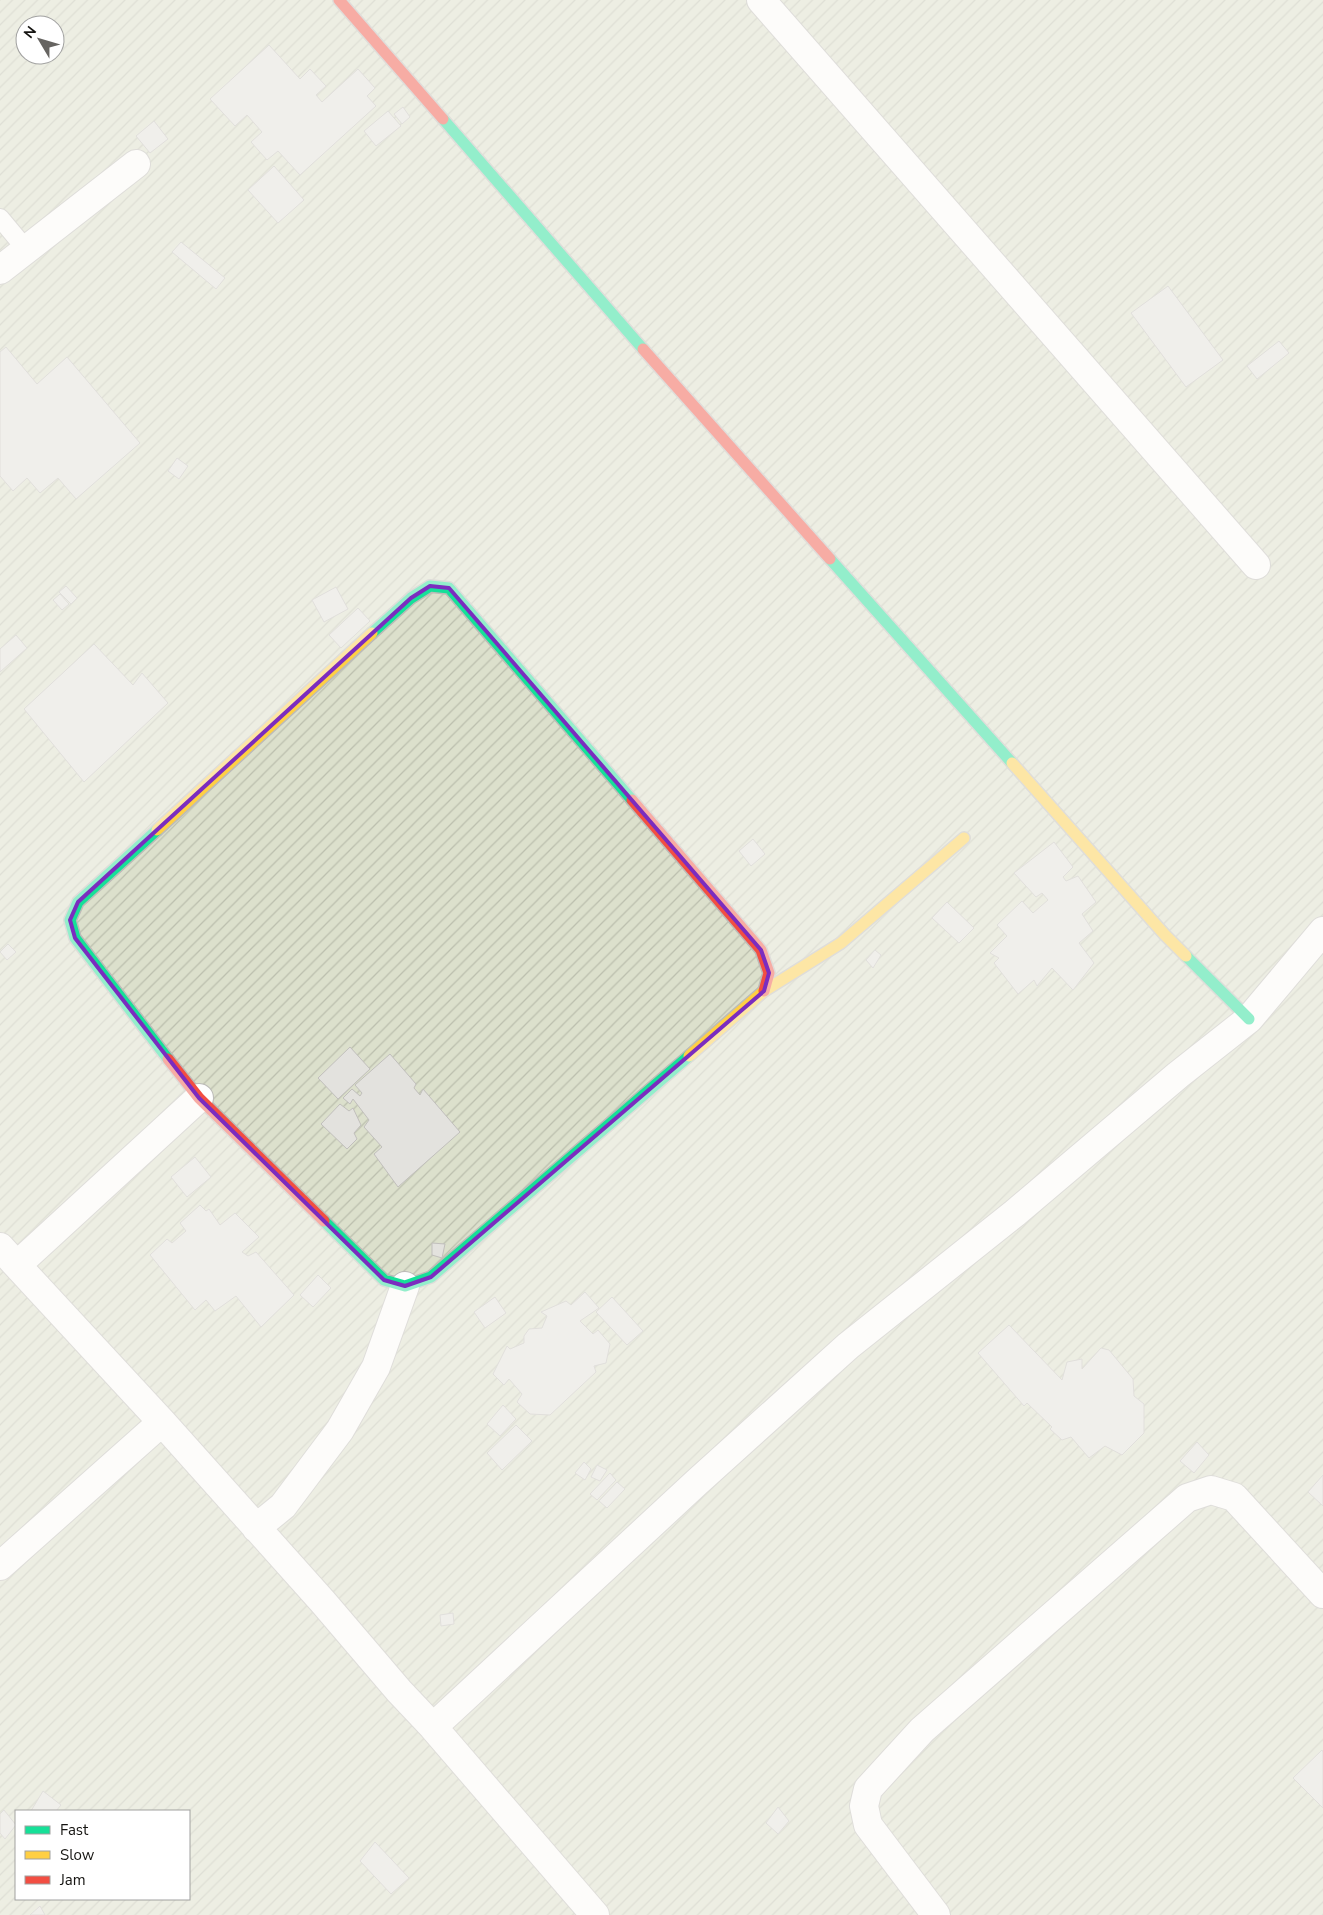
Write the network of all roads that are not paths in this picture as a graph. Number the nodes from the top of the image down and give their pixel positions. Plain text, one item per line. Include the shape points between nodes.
1 (339, 0) edge
2 (761, 0) edge
3 (136, 164) dead end
4 (0, 218) edge
5 (25, 248) junction
6 (0, 270) edge
7 (1256, 565) dead end
8 (964, 838) dead end
9 (1323, 932) edge
10 (764, 990) junction
11 (1249, 1019) junction
12 (199, 1098) junction
13 (8, 1256) edge
14 (405, 1286) junction
15 (162, 1422) junction
16 (256, 1528) junction
17 (0, 1566) edge
18 (1323, 1594) edge
19 (433, 1727) junction
20 (595, 1915) edge
21 (936, 1915) edge

1 - 11 street via 690,402 1165,935
2 - 7 street
3 - 5 street
4 - 5 lane
5 - 6 street
8 - 10 street via 841,943
9 - 11 street
10 - 12 street via 769,973 761,950 449,588 430,586 410,598 78,902 70,920 75,938
10 - 14 street via 430,1277
11 - 19 street via 848,1346
12 - 13 street
12 - 14 street via 384,1280
13 - 15 street
14 - 16 street via 376,1367 340,1430 283,1506
15 - 16 street
15 - 17 street
16 - 19 street
18 - 21 street via 1234,1497 1210,1490 1187,1498 922,1730 868,1788 864,1806 868,1825
19 - 20 street

